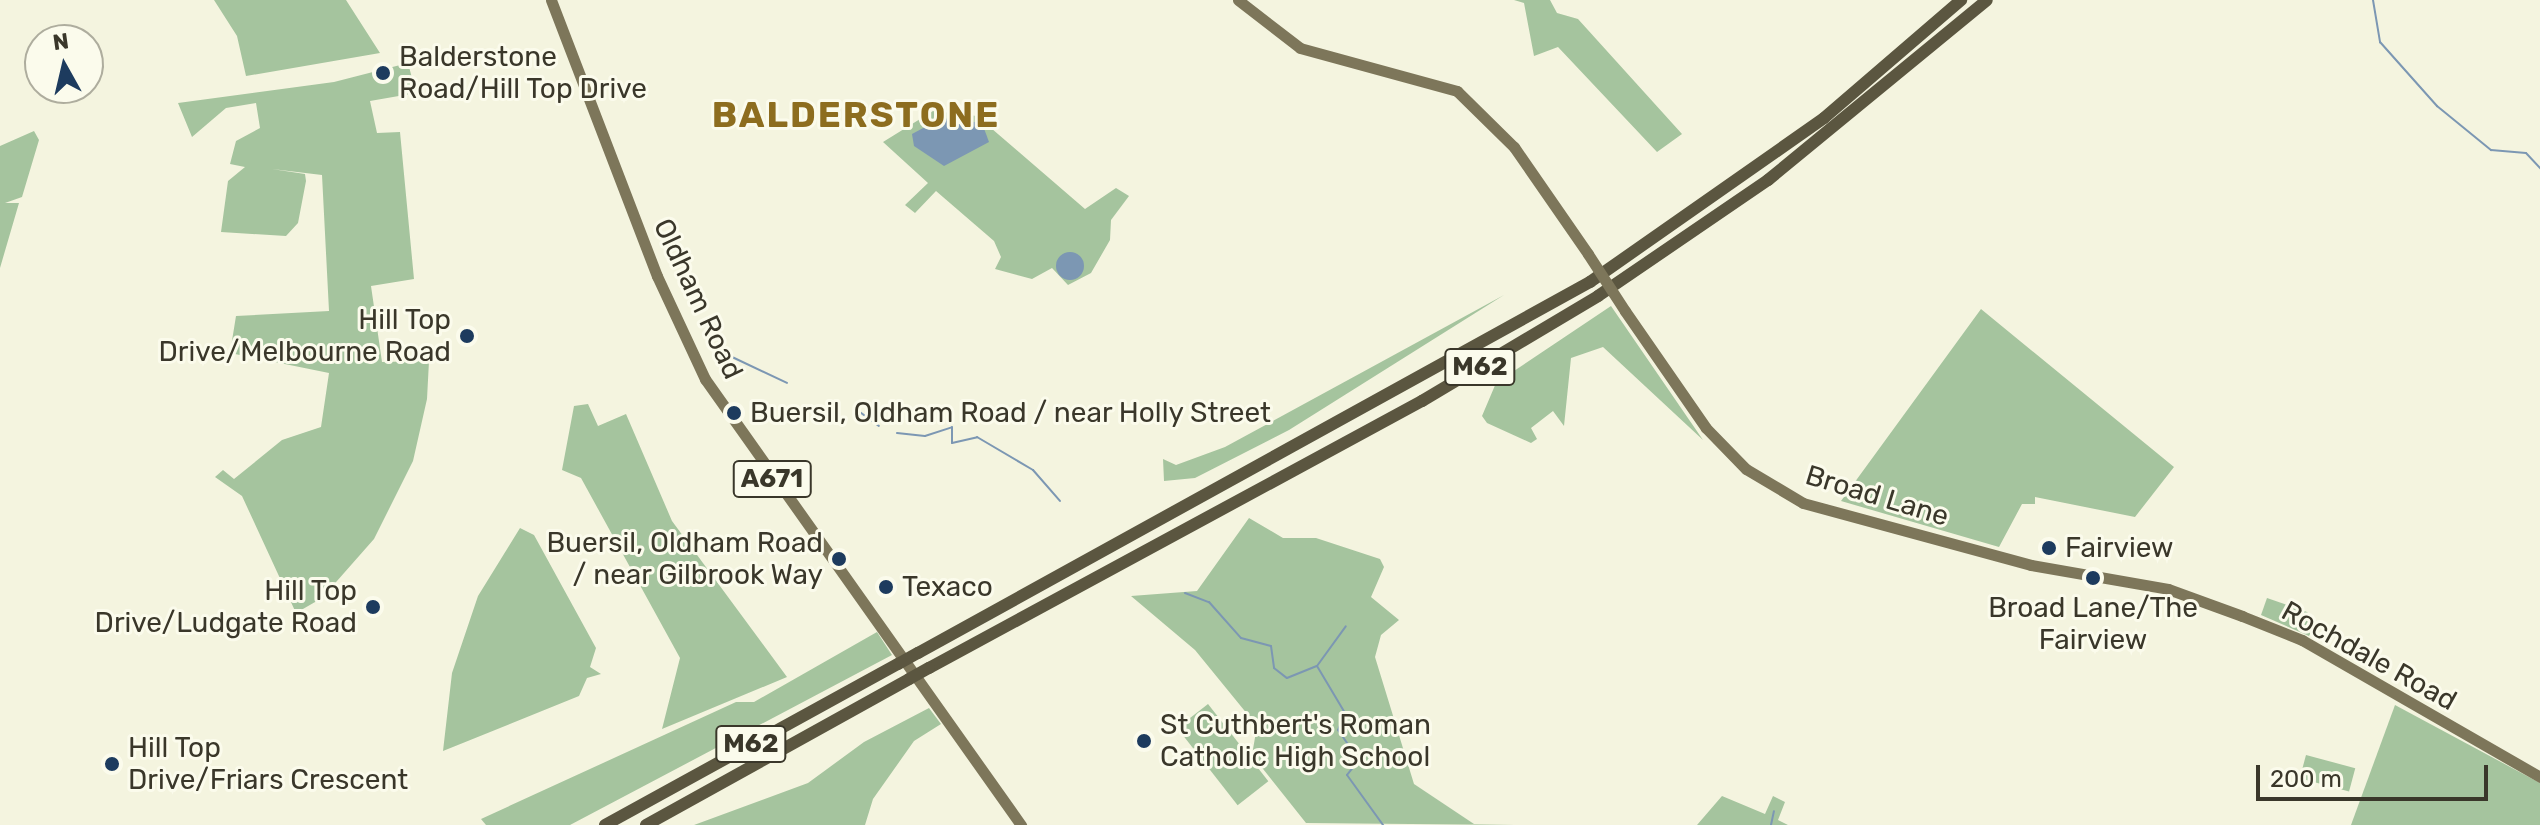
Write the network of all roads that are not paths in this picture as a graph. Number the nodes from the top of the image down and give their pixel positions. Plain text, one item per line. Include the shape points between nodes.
1 (551, 0) edge
2 (1238, 0) edge
3 (1961, 0) edge
4 (1987, 0) edge
5 (2168, 589) joint
6 (2540, 777) edge
7 (605, 825) edge
8 (646, 825) edge
9 (1021, 825) edge

1 - 9 main road, Oldham Road / A671 via 657,276 703,375
2 - 5 main road, Broad Lane, bridge via 1300,48 1452,88 1514,147 1706,428 1746,469 1803,503 2031,565
3 - 7 highway, M62, bridge via 1824,118 1590,282
4 - 8 highway, M62, bridge via 1768,180 1598,296 1422,401
5 - 6 main road, Rochdale Road via 2302,640

